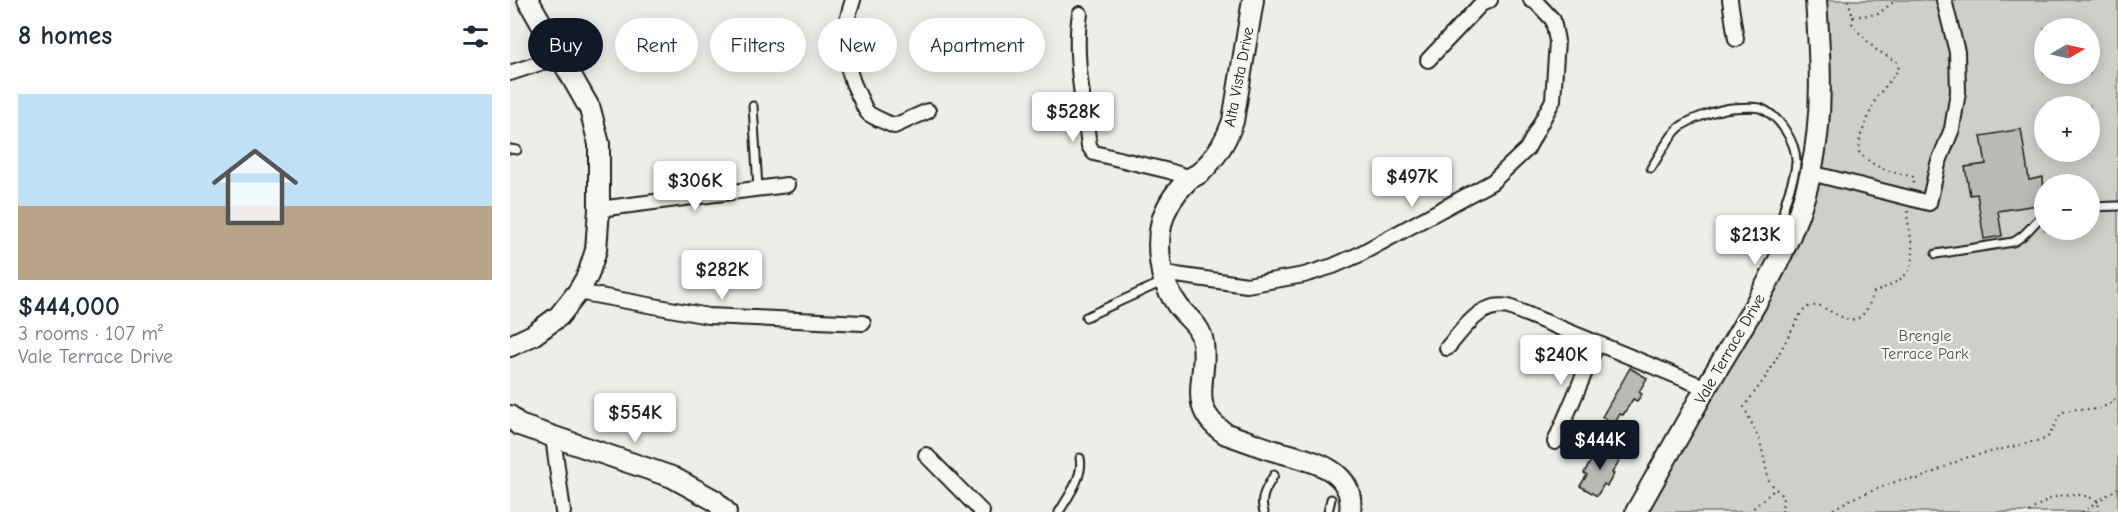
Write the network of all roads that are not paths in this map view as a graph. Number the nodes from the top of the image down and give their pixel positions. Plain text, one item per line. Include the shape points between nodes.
1 (528, 0) edge
2 (853, 0) edge
3 (1253, 0) edge
4 (1490, 0) edge
5 (1531, 0) edge
6 (1730, 0) edge
7 (1816, 0) edge
8 (1944, 0) edge
9 (1080, 14) dead end
10 (539, 18) edge
11 (1736, 39) dead end
12 (1428, 60) dead end
13 (528, 68) edge
14 (570, 72) edge
15 (510, 74) edge
16 (753, 106) dead end
17 (928, 111) dead end
18 (1651, 168) dead end
19 (1811, 172) junction
20 (1191, 178) junction
21 (787, 185) dead end
22 (758, 189) junction
23 (2118, 206) edge
24 (2100, 207) edge
25 (599, 209) junction
26 (2034, 221) edge
27 (1788, 240) junction
28 (1936, 254) dead end
29 (1163, 277) junction
30 (578, 292) junction
31 (1086, 317) dead end
32 (863, 323) dead end
33 (1597, 344) junction
34 (510, 346) edge
35 (1447, 348) dead end
36 (1706, 388) junction
37 (510, 416) edge
38 (553, 437) junction
39 (1555, 442) dead end
40 (926, 455) dead end
41 (1080, 458) dead end
42 (1274, 475) dead end
43 (1331, 499) dead end
44 (563, 512) edge
45 (726, 512) edge
46 (982, 512) edge
47 (1059, 512) edge
48 (1264, 512) edge
49 (1328, 512) edge
50 (1350, 512) edge
51 (1636, 512) edge

1 - 10 street
2 - 17 street via 846,19 844,49 856,91 868,112 894,126
3 - 20 street, Alta Vista Drive via 1233,121 1227,138 1202,171
4 - 12 street via 1481,4
5 - 29 street via 1553,20 1557,41 1553,100 1527,149 1492,182 1358,255 1304,275 1247,285
6 - 11 street
7 - 19 street, Vale Terrace Drive via 1821,79
8 - 19 street via 1957,52 1957,101 1929,203
9 - 20 street via 1077,30 1089,146 1094,153
13 - 15 street
14 - 25 street via 590,109 599,144
16 - 22 lane
18 - 27 lane via 1681,126 1721,109 1759,108 1772,115 1784,129 1795,151 1796,164 1783,205
19 - 27 street, Vale Terrace Drive
20 - 29 street, Alta Vista Drive via 1165,210 1158,234
21 - 22 street
22 - 25 street
23 - 24 lane
25 - 30 street via 596,250
26 - 28 lane via 2022,238 2013,242
27 - 36 street, Vale Terrace Drive via 1768,283
29 - 31 lane
29 - 50 street, Alta Vista Drive via 1179,308 1194,321 1203,339 1205,358 1200,394 1205,413 1226,434 1325,466 1349,492
30 - 32 street via 708,316
30 - 34 street via 559,316
33 - 35 street via 1498,304 1479,312
33 - 36 street
33 - 39 street
36 - 51 street, Vale Terrace Drive
37 - 38 street via 519,425
38 - 44 street
38 - 45 street via 672,477 714,500
40 - 46 street
41 - 47 lane via 1078,477
42 - 48 lane via 1264,492
43 - 49 lane

